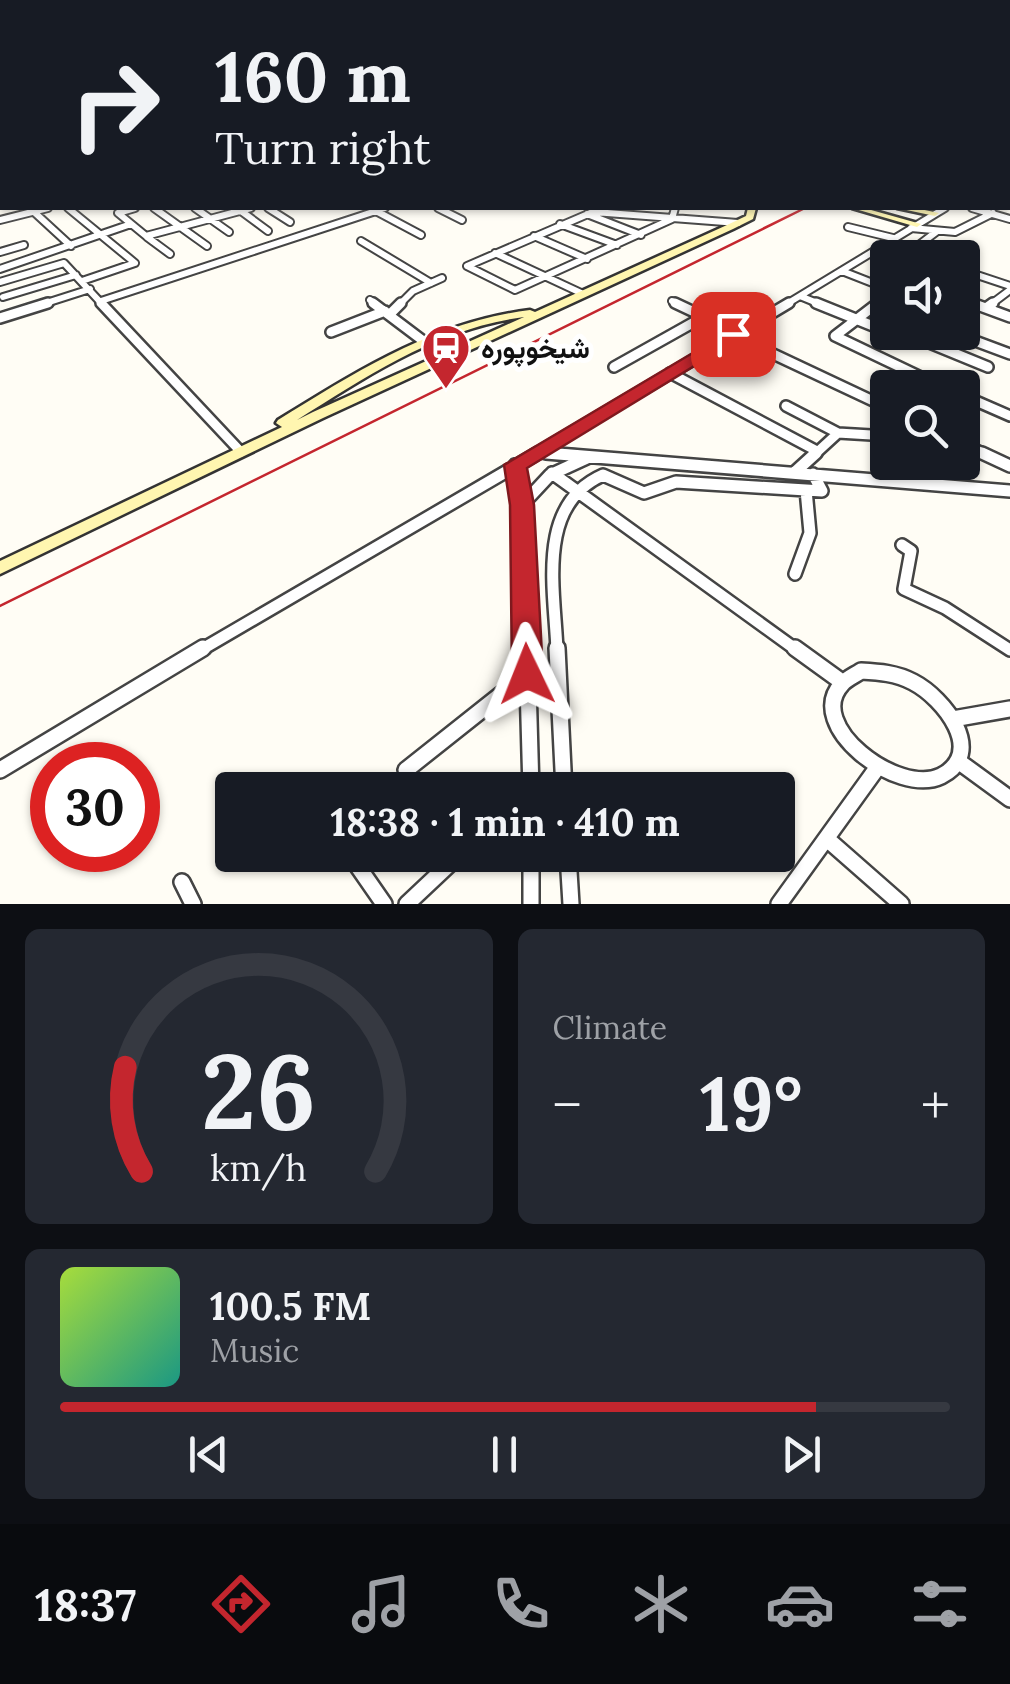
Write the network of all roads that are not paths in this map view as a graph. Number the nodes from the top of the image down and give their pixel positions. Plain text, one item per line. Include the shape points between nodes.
1 (7, 210) edge
2 (44, 210) edge
3 (71, 210) edge
4 (128, 210) edge
5 (157, 210) edge
6 (198, 210) edge
7 (235, 210) edge
8 (239, 210) edge
9 (271, 210) edge
10 (378, 210) edge
11 (383, 210) edge
12 (442, 210) edge
13 (597, 210) edge
14 (674, 210) edge
15 (752, 210) edge
16 (862, 210) edge
17 (940, 210) edge
18 (979, 210) edge
19 (589, 213) junction
20 (35, 214) junction
21 (993, 214) junction
22 (14, 216) junction
23 (1010, 218) edge
24 (211, 219) junction
25 (672, 219) junction
26 (462, 220) dead end
27 (290, 222) dead end
28 (0, 223) edge
29 (738, 223) junction
30 (131, 224) junction
31 (560, 224) junction
32 (914, 226) junction
33 (848, 227) dead end
34 (182, 228) junction
35 (268, 231) dead end
36 (229, 232) dead end
37 (936, 232) junction
38 (102, 235) junction
39 (421, 235) dead end
40 (641, 235) junction
41 (146, 236) junction
42 (534, 236) junction
43 (889, 240) joint
44 (925, 240) edge
45 (361, 241) dead end
46 (24, 246) dead end
47 (72, 246) junction
48 (207, 246) dead end
49 (618, 246) junction
50 (0, 252) edge
51 (495, 253) junction
52 (870, 253) edge
53 (170, 254) dead end
54 (587, 259) junction
55 (0, 268) edge
56 (842, 271) junction
57 (547, 276) junction
58 (980, 277) edge
59 (442, 278) dead end
60 (0, 282) edge
61 (83, 282) junction
62 (431, 283) junction
63 (870, 284) edge
64 (1010, 288) edge
65 (581, 293) junction
66 (2, 295) edge
67 (800, 296) junction
68 (370, 300) dead end
69 (101, 301) junction
70 (672, 301) dead end
71 (980, 306) edge
72 (870, 307) edge
73 (986, 308) junction
74 (15, 313) junction
75 (387, 313) junction
76 (540, 313) junction
77 (704, 316) junction
78 (1010, 317) edge
79 (0, 318) edge
80 (855, 319) junction
81 (870, 325) edge
82 (331, 332) dead end
83 (733, 334) junction
84 (980, 343) edge
85 (426, 344) junction
86 (947, 350) edge
87 (1010, 354) edge
88 (614, 367) dead end
89 (988, 367) dead end
90 (904, 370) edge
91 (670, 374) junction
92 (870, 399) edge
93 (980, 404) edge
94 (786, 406) dead end
95 (1010, 416) edge
96 (838, 433) junction
97 (870, 435) edge
98 (248, 449) junction
99 (816, 450) junction
100 (537, 452) junction
101 (980, 452) edge
102 (593, 456) junction
103 (515, 465) junction
104 (1010, 466) edge
105 (552, 473) junction
106 (794, 473) junction
107 (813, 474) junction
108 (806, 490) junction
109 (577, 491) junction
110 (1010, 491) edge
111 (522, 505) junction
112 (902, 545) dead end
113 (0, 568) edge
114 (795, 574) dead end
115 (1010, 650) edge
116 (527, 674) junction
117 (842, 682) junction
118 (1010, 708) edge
119 (953, 719) junction
120 (958, 761) junction
121 (877, 768) junction
122 (0, 770) edge
123 (406, 770) dead end
124 (530, 772) edge
125 (563, 772) edge
126 (1010, 799) edge
127 (826, 838) junction
128 (362, 872) edge
129 (442, 872) edge
130 (531, 872) edge
131 (569, 872) edge
132 (182, 882) dead end
133 (193, 904) edge
134 (384, 904) edge
135 (407, 904) edge
136 (531, 904) edge
137 (571, 904) edge
138 (778, 904) edge
139 (901, 904) edge

1 - 22 street
2 - 20 street
3 - 38 street
4 - 30 street via 118,213
5 - 34 street
6 - 24 street
7 - 24 street
8 - 35 street
9 - 27 street
10 - 69 street
11 - 39 street
12 - 26 street
13 - 19 street
14 - 25 street
15 - 29 street
16 - 32 street
17 - 32 street
18 - 21 street
19 - 25 street
19 - 31 street
19 - 40 street
20 - 22 street
20 - 28 street
20 - 47 street
21 - 23 street
21 - 37 street via 955,232
22 - 28 street
24 - 34 street
24 - 36 street
25 - 29 street
25 - 40 street
29 - 65 street
30 - 38 street
30 - 41 street
31 - 42 street
31 - 49 street
32 - 37 street
32 - 43 street
33 - 43 street
34 - 41 street
34 - 48 street
37 - 44 street
38 - 47 street
38 - 61 street via 135,264
40 - 49 street
41 - 53 street
42 - 51 street
42 - 54 street
45 - 62 street
46 - 50 street
47 - 55 street
49 - 54 street
51 - 57 street
51 - 57 street via 467,266 515,290
52 - 56 street
54 - 57 street
56 - 63 street
56 - 67 street
57 - 65 street
58 - 64 street
59 - 62 street
60 - 61 street via 62,263
61 - 66 street
61 - 69 street
61 - 74 street
62 - 75 street
64 - 73 street
65 - 76 street
66 - 74 street
67 - 80 street
67 - 83 street
68 - 75 street
69 - 98 street
70 - 77 street
71 - 73 street
72 - 80 street
73 - 78 street
74 - 79 street
75 - 82 street
75 - 85 street
76 - 85 street via 490,319
76 - 98 street
77 - 83 street
77 - 88 street
80 - 81 street
80 - 90 street via 836,333 840,341
83 - 91 street
83 - 92 street
84 - 87 street
85 - 98 street via 318,401
86 - 89 street
91 - 99 street
91 - 100 street
93 - 95 street
94 - 96 street
96 - 97 street
96 - 99 street
98 - 113 street
99 - 106 street
100 - 102 street
100 - 103 street
101 - 104 street
102 - 105 street
102 - 106 street
103 - 111 street
103 - 122 street
105 - 109 street
105 - 111 street
106 - 107 street
107 - 108 street via 822,491
107 - 110 street
108 - 109 street via 676,482 644,494 604,476
108 - 114 street via 810,529
109 - 117 street
109 - 125 street via 561,510 553,556
111 - 116 street
112 - 115 street via 911,551 904,589
116 - 123 street
116 - 124 street
117 - 119 street via 861,671 900,674 928,689
117 - 121 street via 834,701 838,726
118 - 119 street
119 - 120 street
120 - 121 street via 929,780
120 - 126 street
121 - 127 street
127 - 138 street
127 - 139 street
128 - 134 street
129 - 135 street
130 - 136 street
131 - 137 street
132 - 133 street

